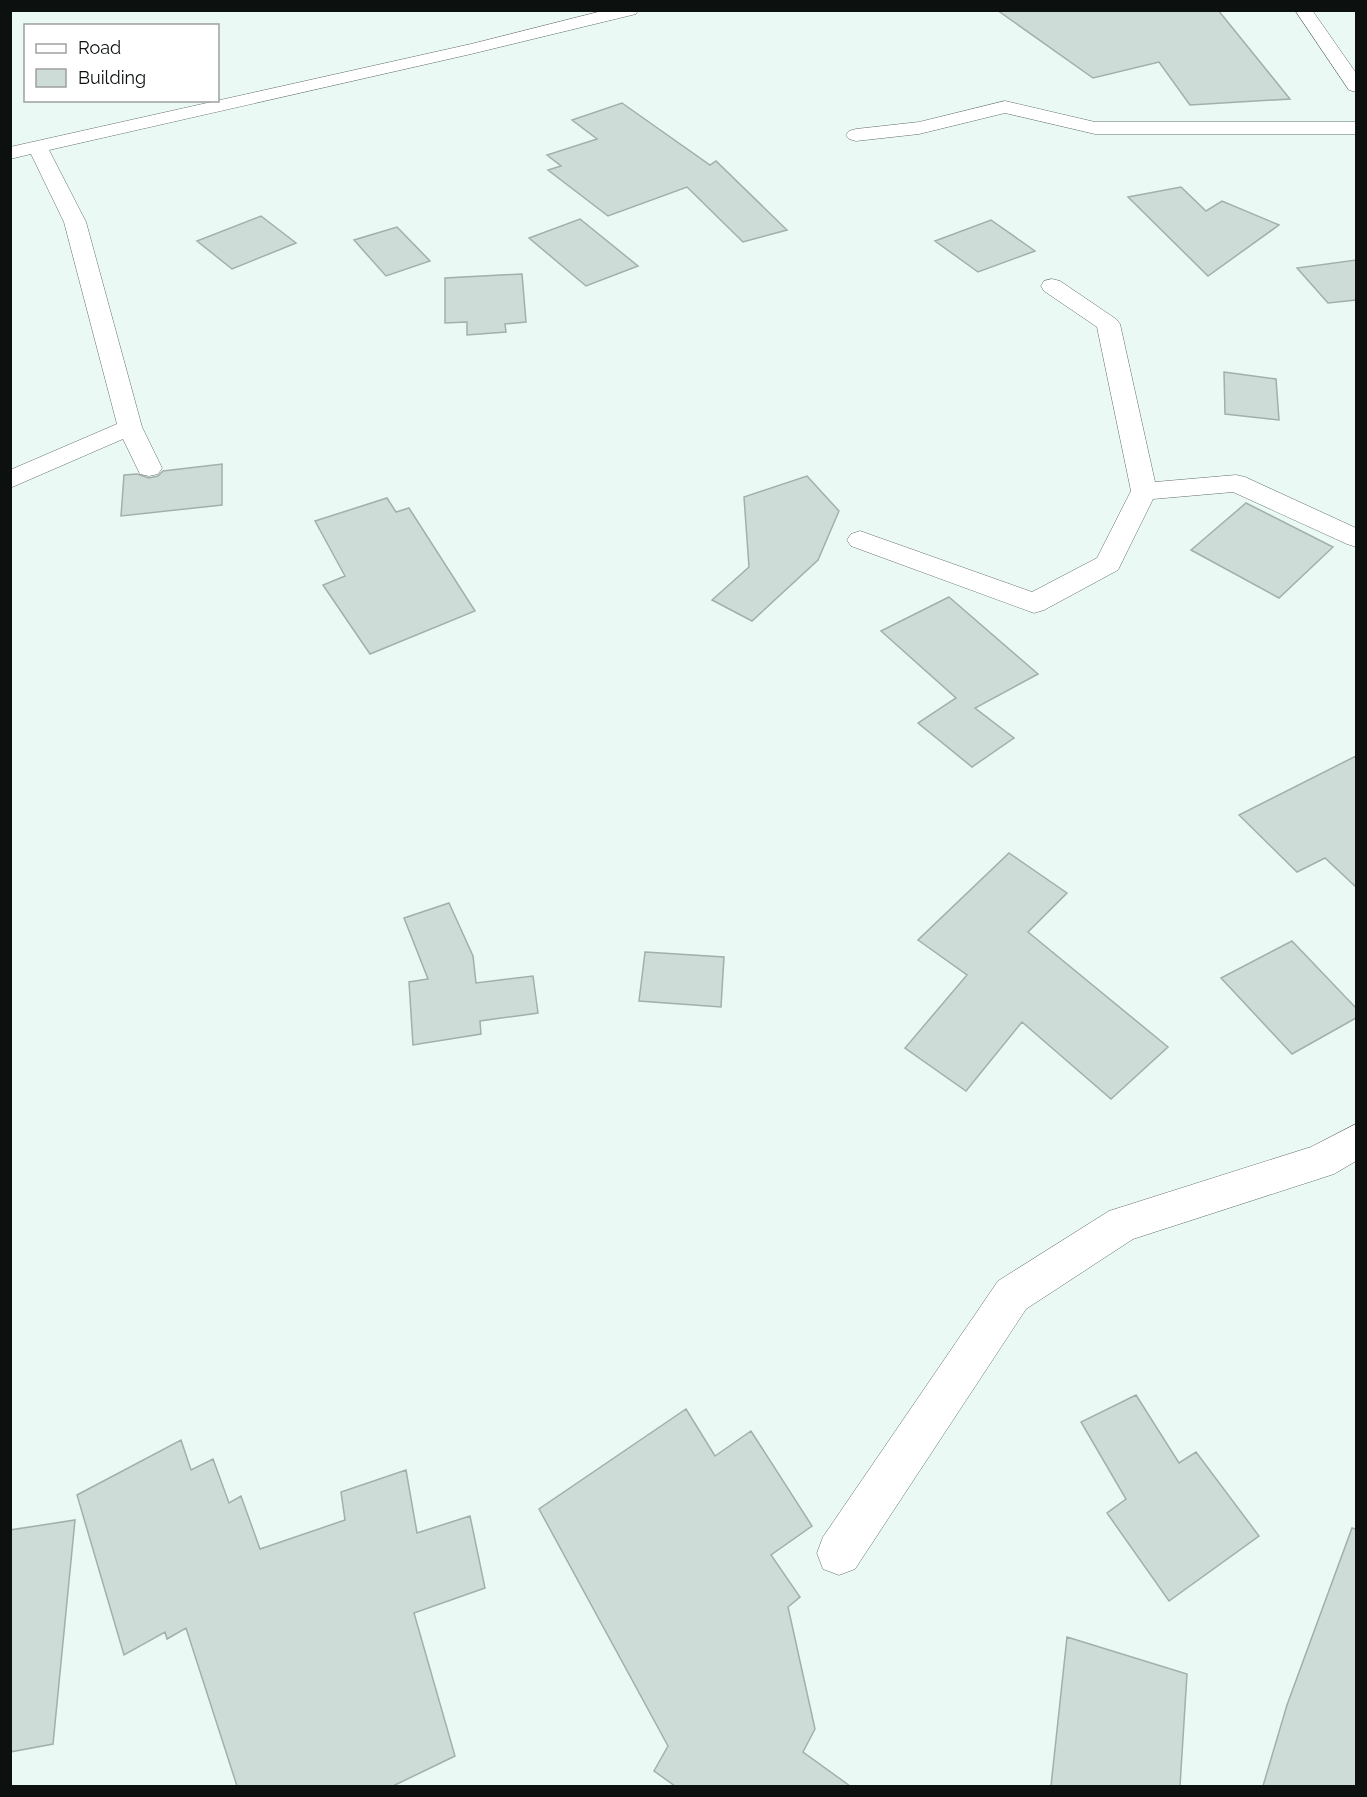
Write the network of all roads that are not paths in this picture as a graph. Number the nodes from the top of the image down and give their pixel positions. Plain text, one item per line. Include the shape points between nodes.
1 (630, 10) edge
2 (1303, 10) edge
3 (1356, 86) edge
4 (1356, 128) edge
5 (856, 135) dead end
6 (38, 147) junction
7 (10, 153) edge
8 (1052, 286) dead end
9 (130, 427) junction
10 (149, 468) dead end
11 (10, 480) edge
12 (1144, 491) junction
13 (1356, 538) edge
14 (860, 540) dead end
15 (1356, 1141) edge
16 (839, 1553) dead end

1 - 6 street
2 - 3 street
4 - 5 street via 1095,128 1005,107 920,128
6 - 7 street
6 - 9 street via 75,222
8 - 12 street via 1108,324
9 - 10 street
9 - 11 street
12 - 13 street via 1236,483
12 - 14 street via 1108,564 1034,603
15 - 16 street via 1321,1162 1123,1224 1012,1295

